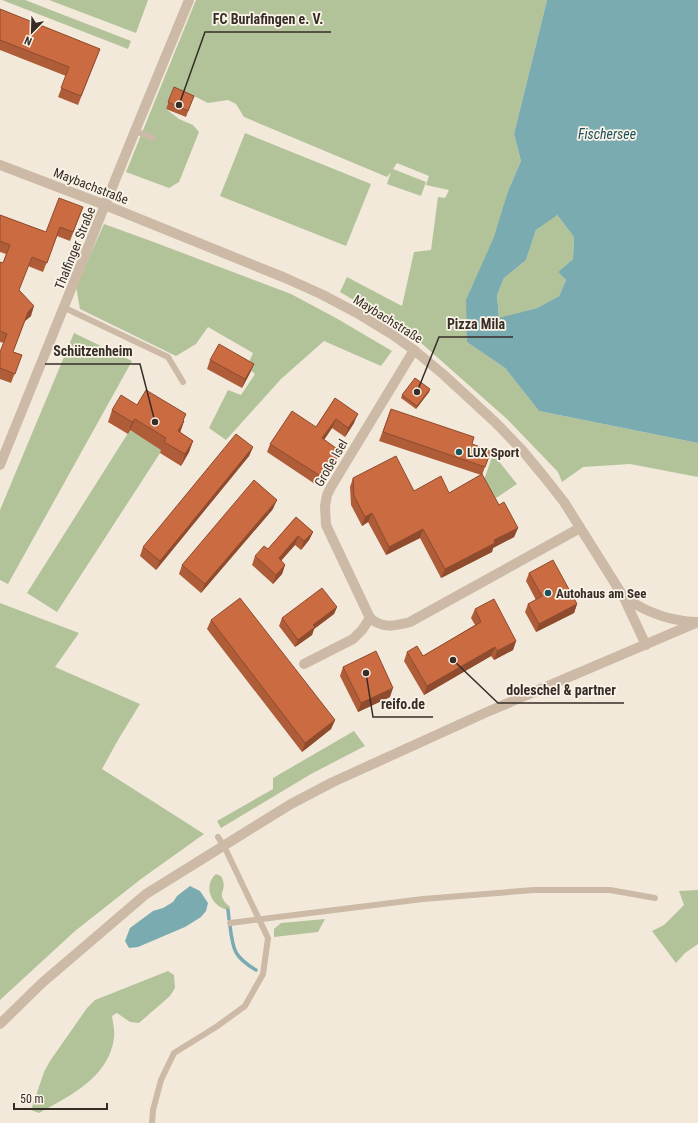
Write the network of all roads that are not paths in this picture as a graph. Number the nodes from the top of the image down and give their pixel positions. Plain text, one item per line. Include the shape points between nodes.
1 (189, 0) edge
2 (135, 131) junction
3 (153, 138) dead end
4 (0, 165) edge
5 (105, 205) junction
6 (65, 308) junction
7 (414, 350) junction
8 (183, 382) dead end
9 (0, 465) edge
10 (580, 528) junction
11 (623, 596) junction
12 (370, 618) junction
13 (698, 622) edge
14 (646, 644) junction
15 (304, 664) dead end
16 (218, 837) dead end
17 (224, 846) junction
18 (655, 898) dead end
19 (259, 918) junction
20 (230, 923) dead end
21 (0, 1024) edge
22 (152, 1123) edge

1 - 2 street, Thalfinger Straße
2 - 3 lane
2 - 5 street, Thalfinger Straße
4 - 5 street, Maybachstraße
5 - 6 street, Thalfinger Straße
5 - 7 street, Maybachstraße via 321,294 393,335
6 - 8 lane, Thalfinger Straße via 168,358
6 - 9 street, Thalfinger Straße
7 - 10 street, Maybachstraße via 484,412 516,445 551,485
7 - 12 street, Große Isel via 331,487 325,506 326,525
10 - 11 street, Maybachstraße
10 - 12 street via 410,622 385,626
11 - 13 street via 637,606 658,615
11 - 14 street, Maybachstraße
12 - 15 street via 353,640
13 - 14 street
14 - 17 street via 333,782 291,804
16 - 17 lane
17 - 19 lane
17 - 21 street via 146,894 42,983
18 - 19 lane via 610,890 534,890 423,899
19 - 20 lane
19 - 22 lane via 268,938 263,974 245,1006 174,1054 161,1080

